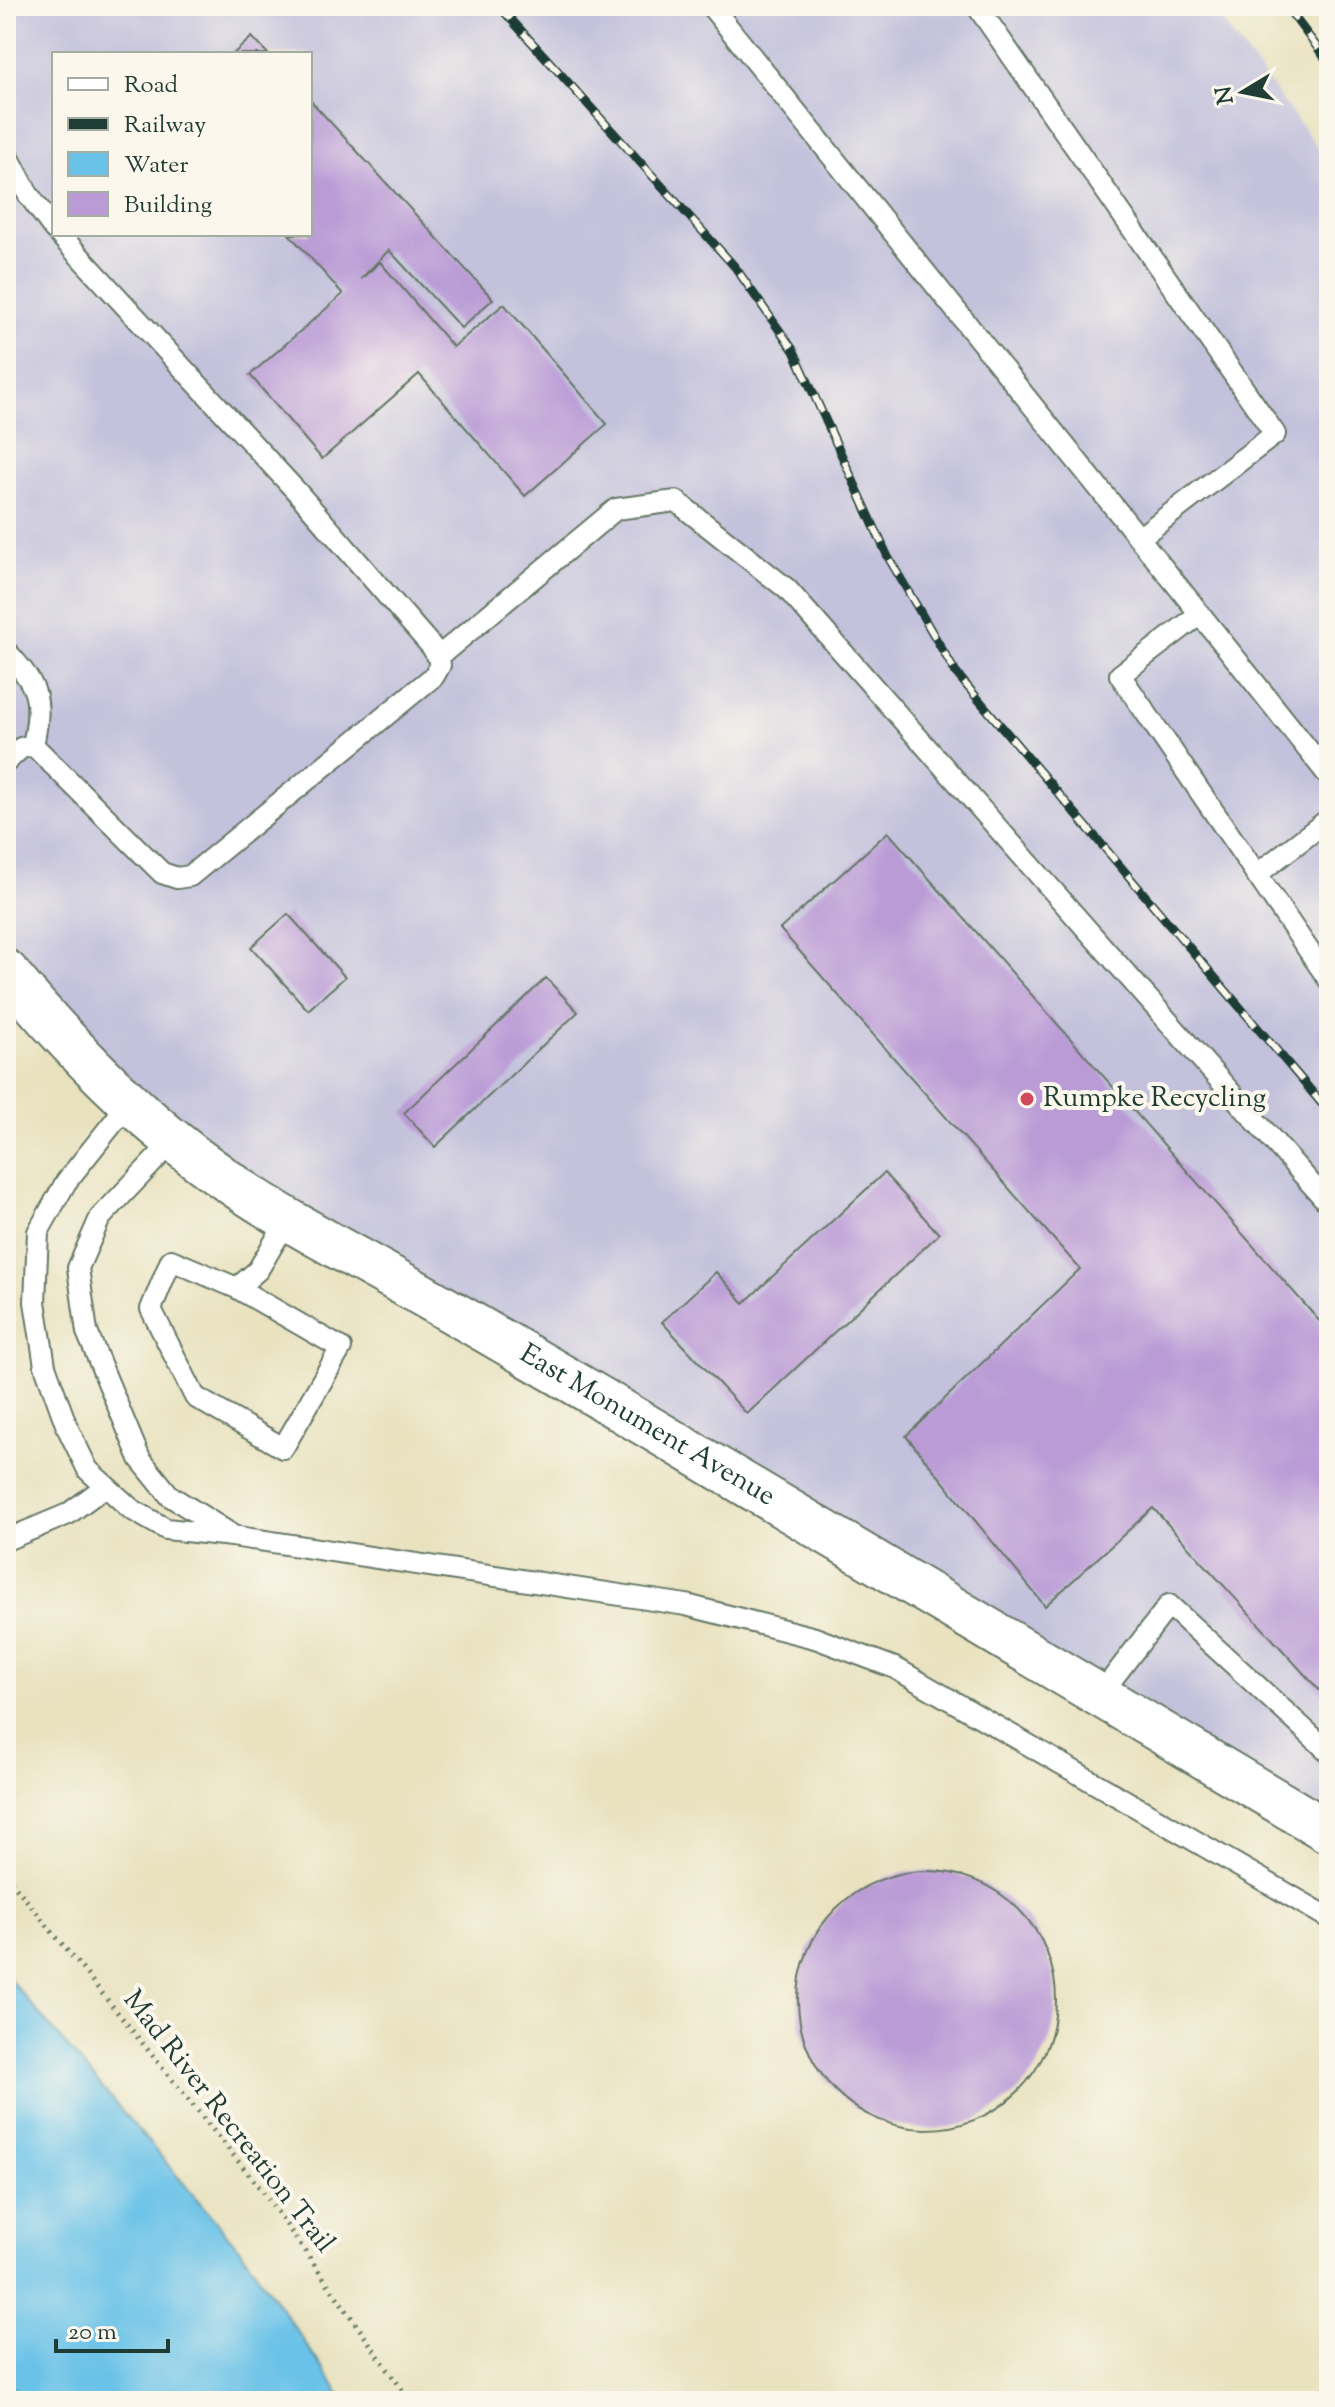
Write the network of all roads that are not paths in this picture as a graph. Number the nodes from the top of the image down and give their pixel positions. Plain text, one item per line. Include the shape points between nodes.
1 (711, 6) edge
2 (977, 6) edge
3 (6, 152) edge
4 (52, 226) edge
5 (61, 236) edge
6 (1139, 538) junction
7 (1200, 614) junction
8 (6, 651) edge
9 (438, 657) junction
10 (33, 745) junction
11 (6, 762) edge
12 (1329, 776) edge
13 (1329, 819) edge
14 (1256, 875) junction
15 (6, 971) edge
16 (1329, 980) edge
17 (129, 1103) junction
18 (174, 1140) junction
19 (1329, 1204) edge
20 (288, 1219) junction
21 (237, 1288) junction
22 (106, 1486) junction
23 (232, 1536) junction
24 (6, 1540) edge
25 (1100, 1695) junction
26 (1329, 1752) edge
27 (1329, 1831) edge
28 (1329, 1918) edge

1 - 6 lane
2 - 6 lane via 1275,434
3 - 4 lane
5 - 9 lane via 298,493
6 - 7 lane
7 - 12 lane
7 - 14 lane via 1120,675
8 - 10 lane via 27,674 37,696
9 - 10 lane via 434,676 190,876 162,873
9 - 19 lane via 616,509 676,501 787,589
10 - 11 lane
13 - 14 lane
14 - 16 lane
15 - 17 street, East Monument Avenue via 56,1031
17 - 18 street, East Monument Avenue
17 - 22 lane via 66,1182 38,1232 35,1302 45,1366 88,1470
18 - 20 street, East Monument Avenue
18 - 23 lane via 100,1218 78,1268 87,1332 140,1459 170,1496
20 - 21 lane via 258,1270
20 - 25 street, East Monument Avenue
21 - 21 lane via 171,1260 151,1309 195,1397 283,1448 341,1348
22 - 23 lane via 131,1509 166,1529
22 - 24 lane via 68,1514
23 - 28 lane via 686,1605 815,1638 895,1668
25 - 26 lane via 1169,1605
25 - 27 street, East Monument Avenue

